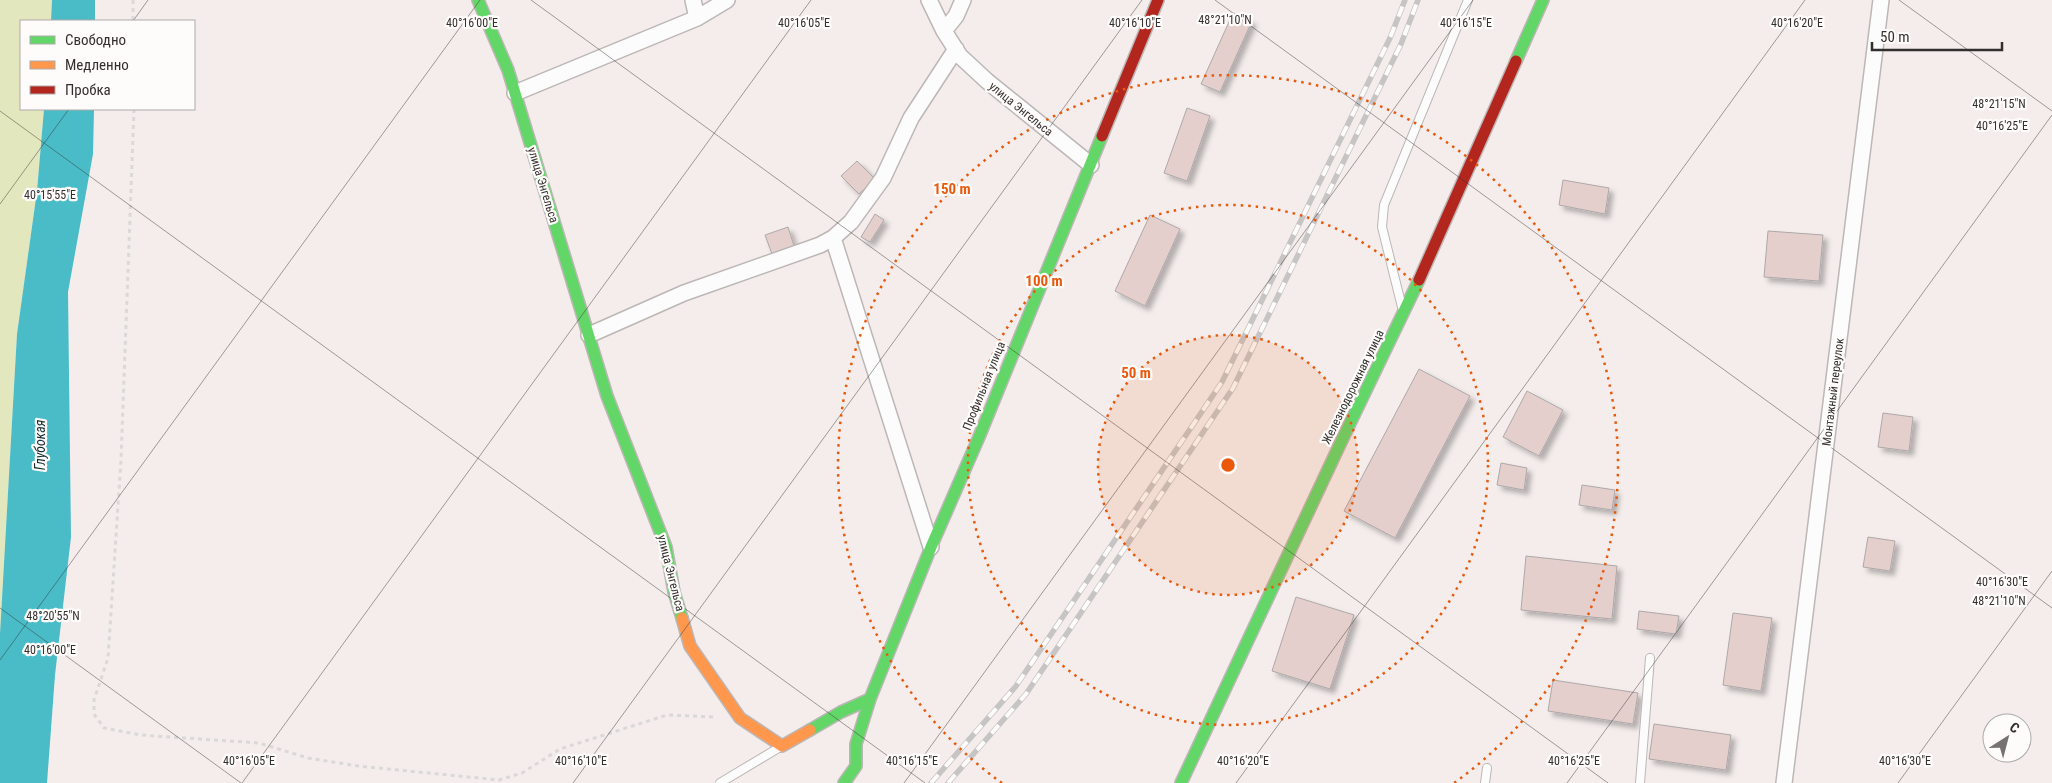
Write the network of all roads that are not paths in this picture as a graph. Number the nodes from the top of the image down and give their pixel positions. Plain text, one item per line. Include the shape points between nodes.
1 (478, 0) edge
2 (693, 0) edge
3 (727, 0) edge
4 (929, 0) edge
5 (963, 0) edge
6 (1158, 0) edge
7 (1468, 0) edge
8 (1543, 0) edge
9 (1881, 0) edge
10 (697, 18) junction
11 (944, 31) junction
12 (956, 49) junction
13 (515, 93) junction
14 (1092, 165) junction
15 (833, 238) junction
16 (1404, 315) junction
17 (589, 335) junction
18 (931, 547) junction
19 (1650, 658) dead end
20 (870, 699) junction
21 (782, 746) junction
22 (856, 766) junction
23 (1487, 768) dead end
24 (720, 783) edge
25 (844, 783) edge
26 (862, 783) edge
27 (1181, 783) edge
28 (1485, 783) edge
29 (1640, 783) edge
30 (1784, 783) edge

1 - 13 street, улица Энгельса
2 - 10 street
3 - 10 street
4 - 11 street, улица Энгельса
5 - 11 street
6 - 14 street, Профильная улица
7 - 16 lane via 1384,204 1382,228
8 - 16 street, Железнодорожная улица
9 - 30 street, Монтажный переулок
10 - 13 street
11 - 12 street, улица Энгельса
12 - 14 street, улица Энгельса via 987,81
12 - 15 street via 912,118 883,178 851,222
13 - 17 street, улица Энгельса
14 - 18 street, Профильная улица
15 - 17 street via 684,293
15 - 18 street
16 - 27 street, Железнодорожная улица via 1336,451
17 - 21 street, улица Энгельса via 607,396 666,547 674,592 690,646 740,718
18 - 20 street, Профильная улица
19 - 29 lane
20 - 21 street
20 - 22 street, Профильная улица via 856,744
21 - 24 lane
22 - 25 street
22 - 26 street
23 - 28 lane

